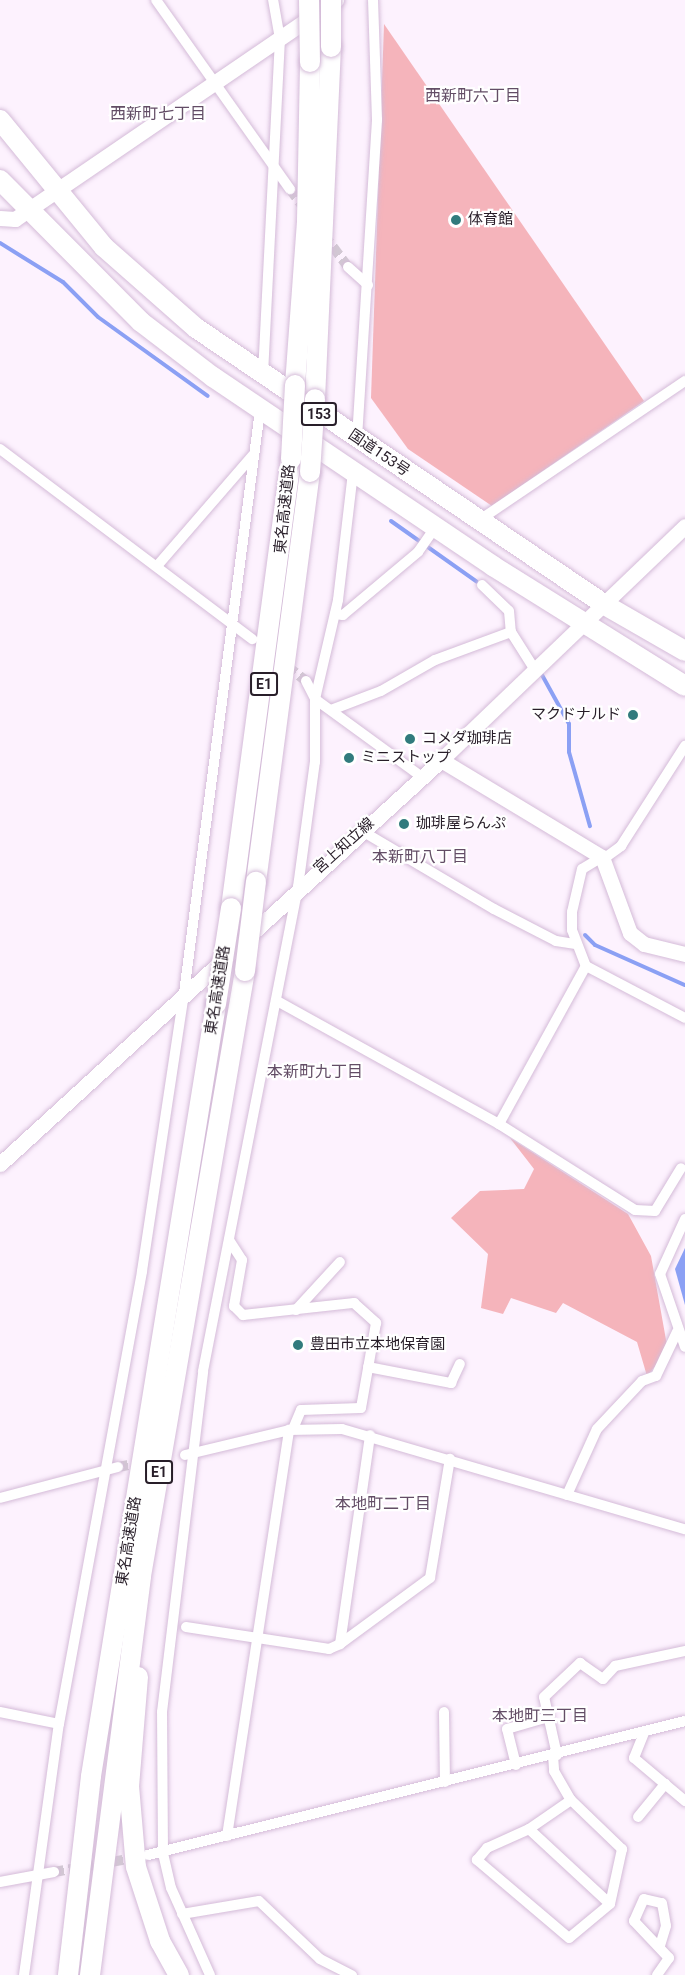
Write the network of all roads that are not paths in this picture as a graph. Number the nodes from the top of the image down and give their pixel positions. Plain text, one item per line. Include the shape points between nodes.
1 (156, 0) edge
2 (273, 0) edge
3 (309, 0) edge
4 (331, 0) edge
5 (336, 0) edge
6 (374, 0) edge
7 (280, 39) junction
8 (213, 85) junction
9 (0, 120) edge
10 (270, 166) junction
11 (0, 180) edge
12 (290, 189) tunnel mouth
13 (55, 193) junction
14 (28, 210) junction
15 (0, 219) edge
16 (348, 267) tunnel mouth
17 (368, 285) junction
18 (262, 377) junction
19 (685, 381) edge
20 (260, 410) junction
21 (357, 438) junction
22 (0, 449) edge
23 (253, 455) junction
24 (352, 473) junction
25 (478, 521) junction
26 (685, 526) edge
27 (435, 528) junction
28 (157, 566) junction
29 (482, 585) dead end
30 (605, 605) junction
31 (335, 614) junction
32 (586, 621) junction
33 (236, 626) junction
34 (512, 632) junction
35 (252, 639) tunnel mouth
36 (680, 646) edge
37 (536, 670) junction
38 (306, 681) tunnel mouth
39 (685, 686) edge
40 (315, 699) junction
41 (331, 710) junction
42 (685, 746) edge
43 (441, 760) junction
44 (422, 777) junction
45 (362, 831) junction
46 (602, 858) junction
47 (298, 887) junction
48 (576, 944) junction
49 (685, 954) edge
50 (586, 966) junction
51 (184, 993) junction
52 (279, 1002) junction
53 (685, 1018) edge
54 (499, 1124) junction
55 (0, 1164) edge
56 (681, 1168) dead end
57 (685, 1219) edge
58 (229, 1240) junction
59 (340, 1262) dead end
60 (296, 1310) junction
61 (677, 1332) junction
62 (685, 1347) edge
63 (179, 1359) junction
64 (460, 1364) dead end
65 (368, 1367) junction
66 (291, 1430) junction
67 (370, 1435) junction
68 (190, 1454) junction
69 (450, 1459) junction
70 (118, 1467) tunnel mouth
71 (104, 1475) junction
72 (567, 1495) junction
73 (0, 1498) edge
74 (685, 1530) edge
75 (186, 1627) dead end
76 (257, 1639) junction
77 (340, 1644) junction
78 (685, 1652) edge
79 (0, 1712) edge
80 (444, 1712) dead end
81 (548, 1717) junction
82 (685, 1721) edge
83 (59, 1724) junction
84 (644, 1733) junction
85 (555, 1755) junction
86 (516, 1765) junction
87 (445, 1782) junction
88 (665, 1784) junction
89 (571, 1800) junction
90 (685, 1801) edge
91 (638, 1817) dead end
92 (529, 1829) junction
93 (227, 1836) junction
94 (163, 1853) junction
95 (148, 1855) tunnel mouth
96 (54, 1872) tunnel mouth
97 (38, 1875) junction
98 (0, 1882) edge
99 (610, 1904) junction
100 (182, 1914) junction
101 (73, 1927) junction
102 (660, 1946) dead end
103 (24, 1975) edge
104 (57, 1975) edge
105 (68, 1975) edge
106 (90, 1975) edge
107 (178, 1975) edge
108 (210, 1975) edge
109 (352, 1975) edge
110 (657, 1975) edge

1 - 8 street
2 - 7 street
3 - 101 highway, 東名高速道路 / E1, bridge via 308,221 291,459 231,908 91,1776
4 - 63 highway, 東名高速道路 / E1, bridge via 310,472 244,971
5 - 7 main road
6 - 17 street via 377,120
7 - 8 main road
7 - 10 street
8 - 10 street
8 - 13 main road
9 - 13 highway, 国道153号 / 153
10 - 12 street
10 - 18 street
11 - 14 highway, 国道153号 / 153
13 - 14 main road
13 - 18 highway, 国道153号 / 153 via 149,291
14 - 15 main road via 15,219
14 - 20 highway, 国道153号 / 153 via 141,322
16 - 17 street
17 - 21 street
18 - 21 highway, 国道153号 / 153
19 - 25 street
20 - 23 street
20 - 24 highway, 国道153号 / 153
21 - 25 highway, 国道153号 / 153
22 - 28 street
23 - 28 street
23 - 33 street
24 - 27 highway, 国道153号 / 153
24 - 31 street
25 - 30 highway, 国道153号 / 153
26 - 30 main road, 宮上知立線
27 - 31 street via 405,564 343,615
27 - 32 highway, 国道153号 / 153
28 - 33 street
29 - 34 street via 509,611
30 - 32 main road, 宮上知立線
30 - 36 highway, 国道153号 / 153
31 - 40 street
32 - 37 main road, 宮上知立線
32 - 39 highway, 国道153号 / 153
33 - 35 street
33 - 51 street
34 - 37 street
34 - 41 street via 435,660 381,691
37 - 43 main road, 宮上知立線
38 - 40 street
40 - 41 street
40 - 47 street via 315,762
41 - 44 street
42 - 46 street via 621,846
43 - 44 main road, 宮上知立線
43 - 46 main road
44 - 45 main road, 宮上知立線
45 - 47 main road, 宮上知立線
45 - 48 street via 494,909 556,941
46 - 48 street via 582,869 572,912
46 - 49 main road via 630,933 644,944
47 - 51 main road, 宮上知立線
47 - 52 street
48 - 50 street
50 - 53 street
50 - 54 street
51 - 55 main road, 宮上知立線
51 - 71 street via 142,1271
52 - 54 street
52 - 58 street
54 - 56 street via 635,1210 655,1211
57 - 61 street via 660,1274
58 - 60 street via 242,1260 234,1306 243,1315
58 - 68 street
59 - 60 street
60 - 65 street via 354,1303 376,1323
61 - 62 street
61 - 72 street via 656,1376 642,1381 597,1429
63 - 106 highway, 東名高速道路 / E1 via 112,1773
63 - 107 highway via 129,1786 136,1867 159,1941
64 - 65 street via 451,1383
65 - 66 street via 361,1408 301,1410
66 - 67 street
66 - 68 street
66 - 76 street
67 - 69 street
67 - 77 street
68 - 94 street via 162,1712
69 - 72 street
69 - 77 street via 430,1578
70 - 71 street
71 - 73 street
71 - 83 street
72 - 74 street
75 - 76 street
76 - 77 street via 329,1648
76 - 93 street
78 - 81 street via 615,1666 603,1679 580,1663 557,1690 546,1692
79 - 83 street
80 - 87 street
81 - 85 street
81 - 86 street via 507,1729
82 - 84 street
83 - 97 street
84 - 85 street
84 - 88 street via 634,1758
85 - 86 street
85 - 89 street via 554,1771
86 - 87 street
87 - 93 street
88 - 90 street
88 - 91 street
89 - 92 street
89 - 99 street via 622,1849
92 - 99 street
92 - 99 street via 488,1848 477,1860 569,1938
93 - 94 street
94 - 95 street
94 - 100 street
96 - 97 street
97 - 98 street
97 - 103 street
100 - 108 street
100 - 109 street via 259,1901 320,1959
101 - 104 highway
101 - 105 highway, 東名高速道路 / E1
102 - 110 street via 669,1958

